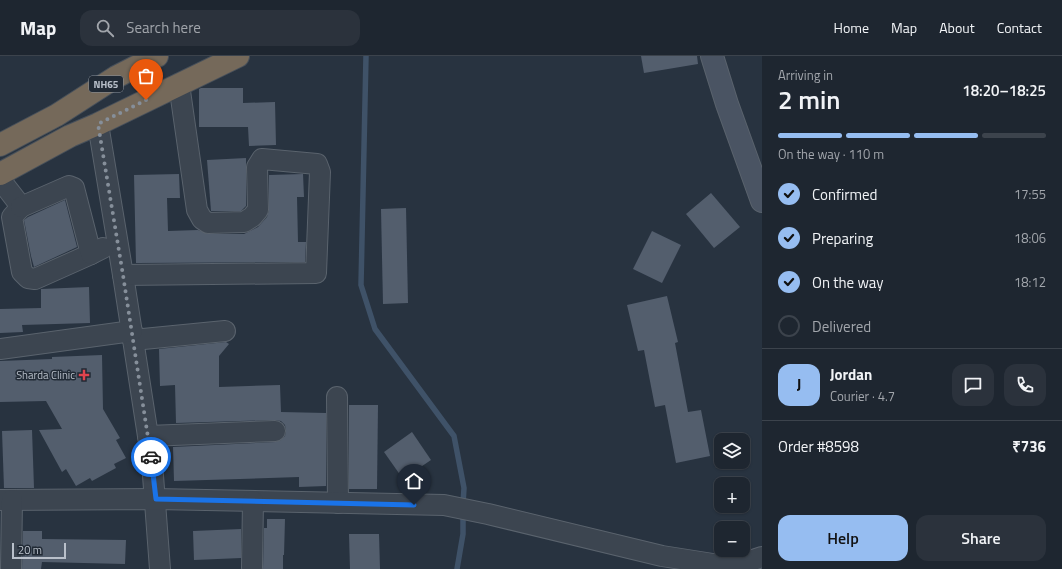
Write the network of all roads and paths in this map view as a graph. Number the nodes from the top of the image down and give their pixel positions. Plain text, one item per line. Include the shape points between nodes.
1 (157, 56) edge
2 (238, 56) edge
3 (712, 56) edge
4 (179, 84) junction
5 (98, 124) junction
6 (0, 145) edge
7 (1, 178) edge
8 (762, 201) edge
9 (21, 208) junction
10 (118, 242) junction
11 (91, 254) junction
12 (123, 275) junction
13 (225, 331) dead end
14 (132, 335) junction
15 (0, 349) edge
16 (337, 397) dead end
17 (275, 431) dead end
18 (148, 436) junction
19 (156, 499) junction
20 (6, 500) edge
21 (253, 501) junction
22 (338, 503) junction
23 (762, 557) edge
24 (252, 567) dead end
25 (732, 568) edge
26 (11, 569) edge
27 (160, 569) edge

1 - 6 highway, NH65 via 116,77 57,115
2 - 4 highway
3 - 8 street
4 - 5 highway
4 - 12 street via 197,210 208,223 244,222 252,217 258,210 257,166 262,160 318,164 320,172 316,273
5 - 7 highway via 70,136
5 - 10 street
7 - 9 street
9 - 11 street via 69,186 74,188
9 - 11 street via 12,217 22,272 28,278 35,279
10 - 11 street
10 - 12 street
12 - 14 street
13 - 14 street
14 - 15 street
14 - 18 street
16 - 22 street
17 - 18 street
18 - 19 street
19 - 20 street
19 - 21 street
19 - 27 street
20 - 26 street
21 - 22 street
21 - 24 street
22 - 25 street via 444,505 662,556
23 - 25 street

